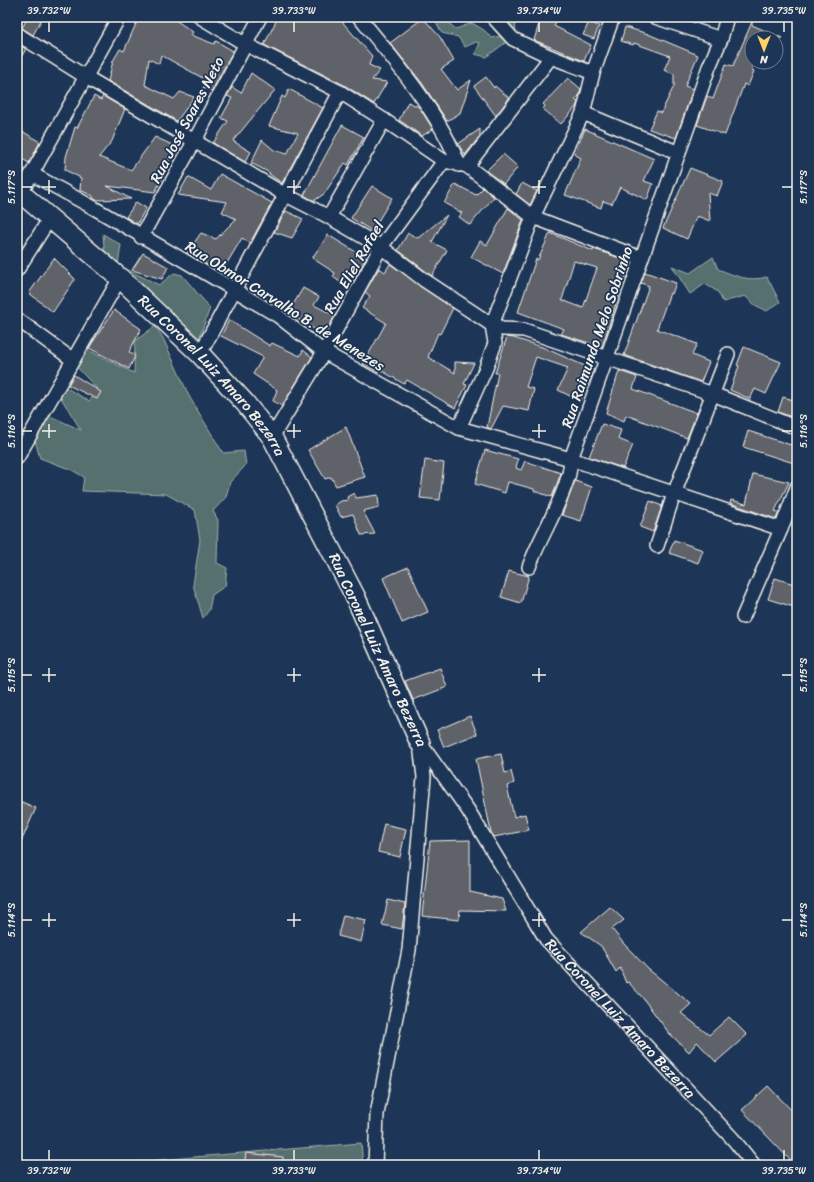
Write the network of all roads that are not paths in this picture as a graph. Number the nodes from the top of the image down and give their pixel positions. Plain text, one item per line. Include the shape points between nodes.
1 (119, 17) edge
2 (200, 17) edge
3 (260, 17) edge
4 (359, 17) edge
5 (493, 17) edge
6 (613, 17) edge
7 (655, 17) edge
8 (727, 17) edge
9 (17, 34) edge
10 (721, 39) junction
11 (246, 44) junction
12 (551, 57) junction
13 (593, 73) junction
14 (86, 77) junction
15 (340, 92) junction
16 (583, 114) junction
17 (384, 120) junction
18 (195, 140) junction
19 (678, 153) junction
20 (444, 161) junction
21 (463, 165) junction
22 (32, 174) junction
23 (19, 192) edge
24 (284, 194) junction
25 (328, 217) junction
26 (533, 217) junction
27 (50, 218) junction
28 (141, 237) junction
29 (381, 247) junction
30 (641, 258) junction
31 (17, 270) edge
32 (120, 278) junction
33 (233, 290) junction
34 (17, 319) edge
35 (492, 325) junction
36 (324, 352) junction
37 (200, 354) junction
38 (728, 354) dead end
39 (606, 359) junction
40 (73, 360) junction
41 (713, 394) junction
42 (459, 428) junction
43 (797, 428) edge
44 (272, 437) junction
45 (21, 442) edge
46 (17, 458) edge
47 (571, 459) junction
48 (797, 487) edge
49 (674, 494) junction
50 (781, 529) junction
51 (657, 546) dead end
52 (530, 567) dead end
53 (744, 616) dead end
54 (420, 743) junction
55 (375, 1165) edge
56 (754, 1165) edge

1 - 14 street
2 - 11 street
3 - 11 street, Rua José Soares Neto
4 - 21 street via 413,84
5 - 12 street via 513,39
6 - 13 street
7 - 10 street
8 - 10 street, Rua Raimundo Melo Sobrinho
9 - 14 street
10 - 19 street, Rua Raimundo Melo Sobrinho
11 - 15 street
11 - 18 street, Rua José Soares Neto
12 - 13 street
12 - 21 street
13 - 16 street
14 - 18 street
14 - 22 street
15 - 17 street
15 - 24 street
16 - 19 street
16 - 26 street
17 - 20 street
17 - 25 street
18 - 24 street
18 - 28 street, Rua José Soares Neto
19 - 30 street, Rua Raimundo Melo Sobrinho
20 - 21 street
20 - 29 street, Rua Eliel Rafael
21 - 26 street
22 - 23 street
22 - 28 street, Rua Obmor Carvalho B. de Menezes
23 - 27 street, Rua Coronel Luiz Amaro Bezerra
24 - 25 street
24 - 33 street
25 - 29 street
26 - 30 street
26 - 35 street
27 - 31 street
27 - 32 street, Rua Coronel Luiz Amaro Bezerra
28 - 33 street, Rua Obmor Carvalho B. de Menezes
29 - 35 street via 424,280
29 - 36 street, Rua Eliel Rafael
30 - 39 street, Rua Raimundo Melo Sobrinho
32 - 37 street, Rua Coronel Luiz Amaro Bezerra
32 - 40 street
33 - 36 street, Rua Obmor Carvalho B. de Menezes via 278,316
33 - 37 street
34 - 40 street
35 - 39 street via 502,329 524,330
35 - 42 street via 495,342
36 - 42 street, Rua Obmor Carvalho B. de Menezes
36 - 44 street, Rua Eliel Rafael
37 - 44 street, Rua Coronel Luiz Amaro Bezerra
38 - 41 street
39 - 41 street
39 - 47 street, Rua Raimundo Melo Sobrinho
40 - 45 street
41 - 43 street
41 - 49 street
42 - 47 street, Rua Obmor Carvalho B. de Menezes
44 - 54 street, Rua Coronel Luiz Amaro Bezerra via 356,596
45 - 46 street
47 - 49 street
47 - 52 street, Rua Raimundo Melo Sobrinho via 568,480 537,544
48 - 50 street
49 - 50 street
49 - 51 street
50 - 53 street
54 - 55 street via 424,777 409,950 377,1114
54 - 56 street, Rua Coronel Luiz Amaro Bezerra via 468,810 546,939 733,1139

